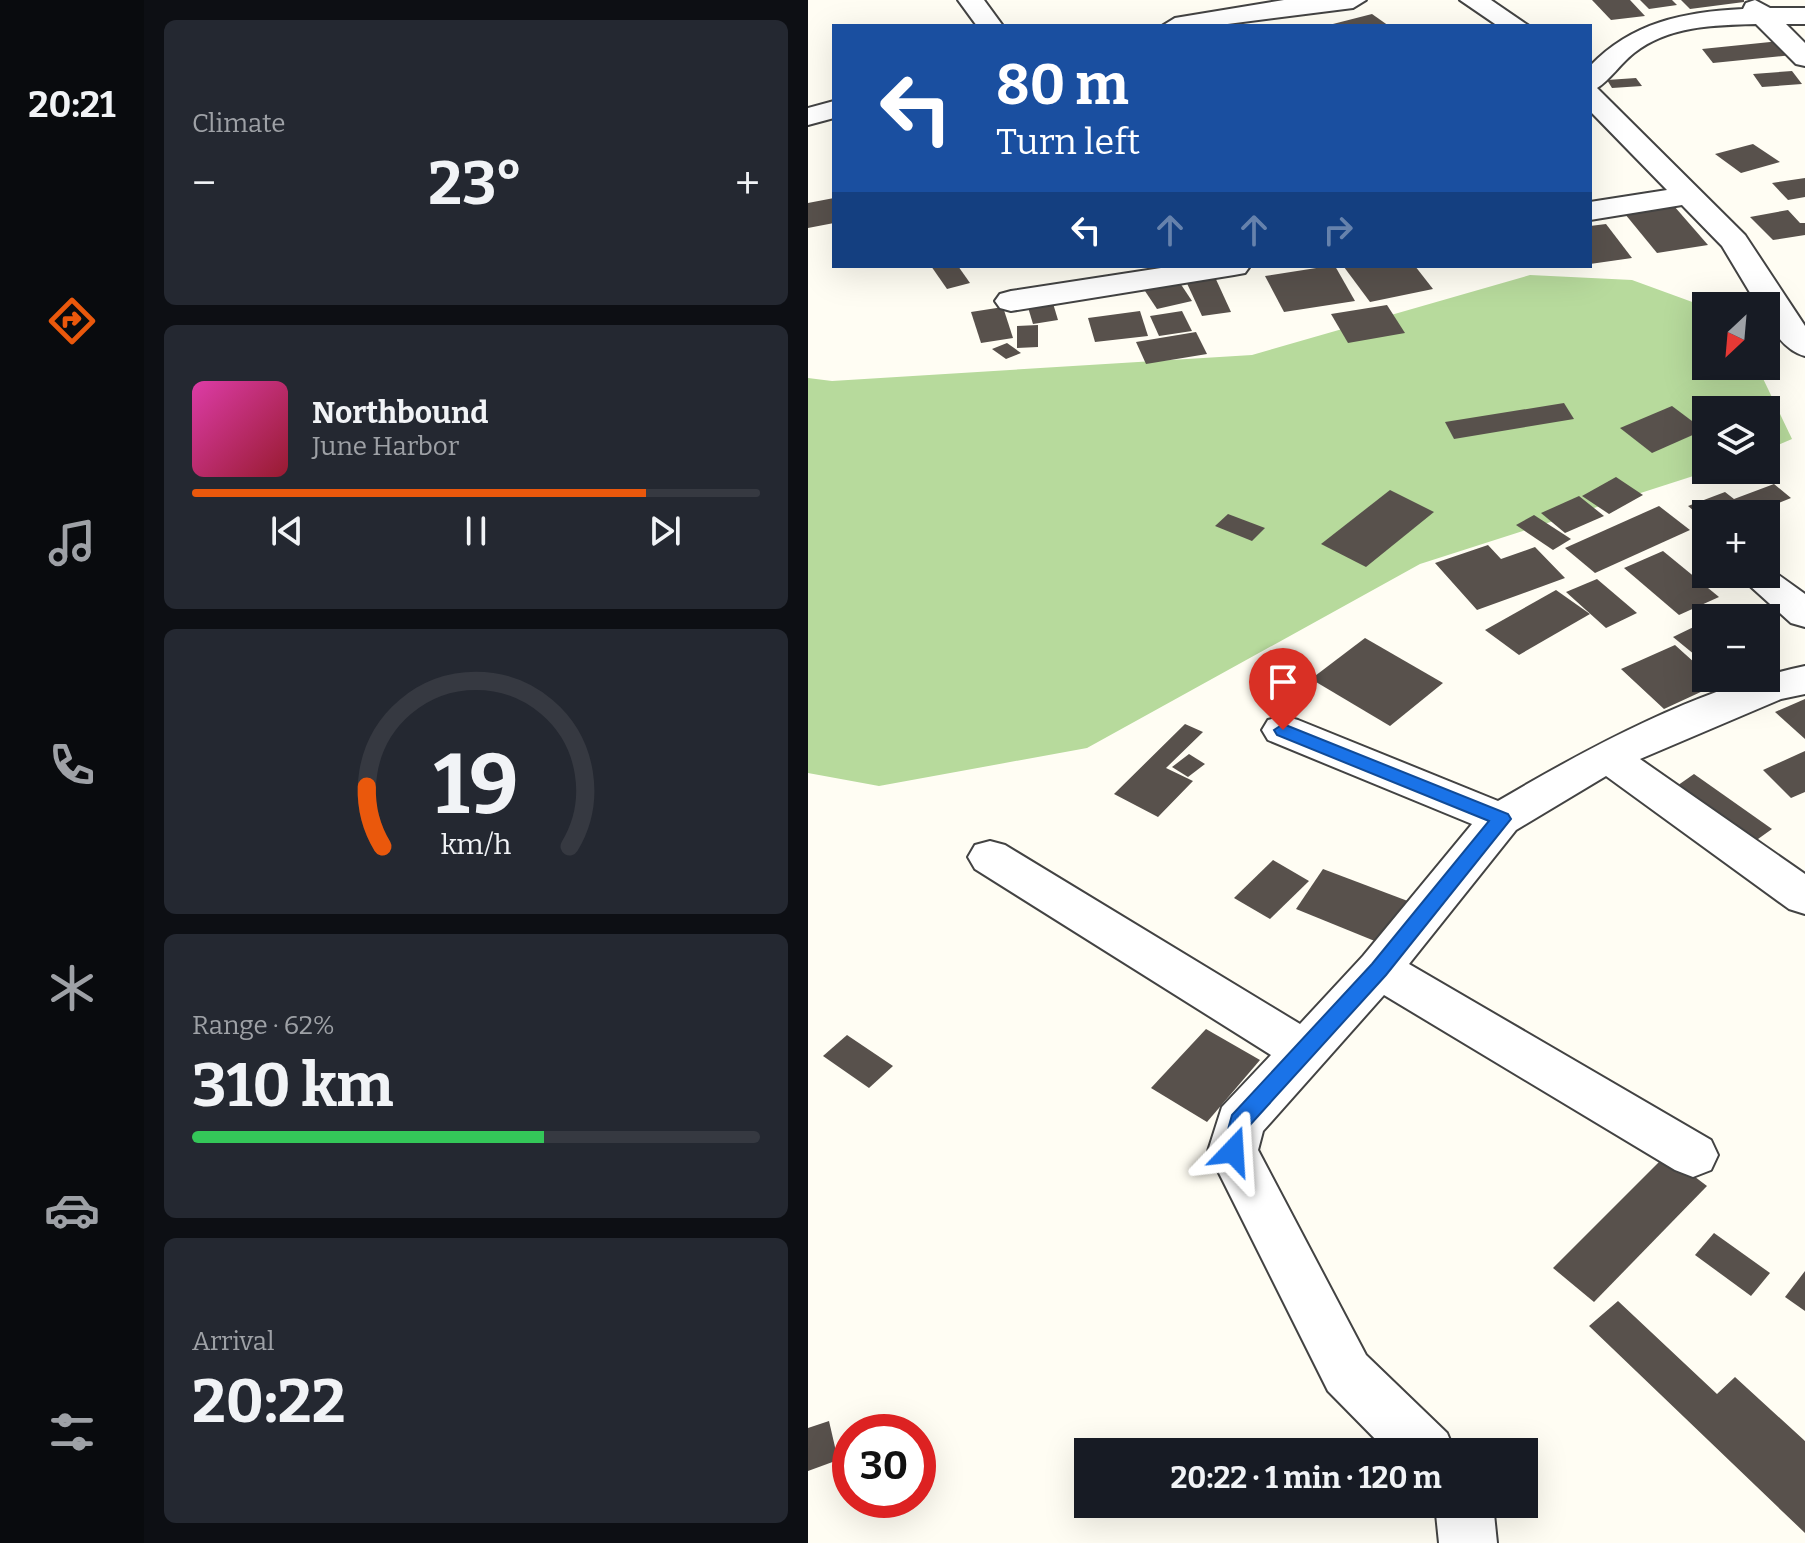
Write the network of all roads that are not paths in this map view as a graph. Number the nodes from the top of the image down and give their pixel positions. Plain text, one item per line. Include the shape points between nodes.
1 (971, 0) edge
2 (1353, 0) edge
3 (1473, 0) edge
4 (1759, 11) junction
5 (1805, 16) edge
6 (989, 24) edge
7 (1185, 24) edge
8 (1513, 24) edge
9 (1805, 58) edge
10 (1592, 80) edge
11 (1592, 97) edge
12 (1689, 195) junction
13 (1592, 211) edge
14 (1221, 268) edge
15 (1011, 301) dead end
16 (1805, 346) edge
17 (1773, 588) edge
18 (1805, 614) edge
19 (1805, 680) edge
20 (1283, 730) dead end
21 (1607, 756) junction
22 (1501, 819) junction
23 (990, 857) dead end
24 (1805, 897) edge
25 (1379, 969) junction
26 (1304, 1051) junction
27 (1693, 1155) dead end
28 (1413, 1438) edge
29 (1465, 1518) edge
30 (1468, 1543) edge

1 - 6 street
2 - 7 street
3 - 8 street
4 - 5 street
4 - 9 street
4 - 10 street via 1641,37
11 - 12 street
12 - 13 street
12 - 16 street via 1734,241
14 - 15 street
17 - 18 street
19 - 21 street via 1772,687
20 - 22 street
21 - 22 street
21 - 24 street
22 - 25 street
23 - 26 street
25 - 26 street
25 - 27 street
26 - 28 street via 1240,1122 1233,1151 1347,1373
29 - 30 street

